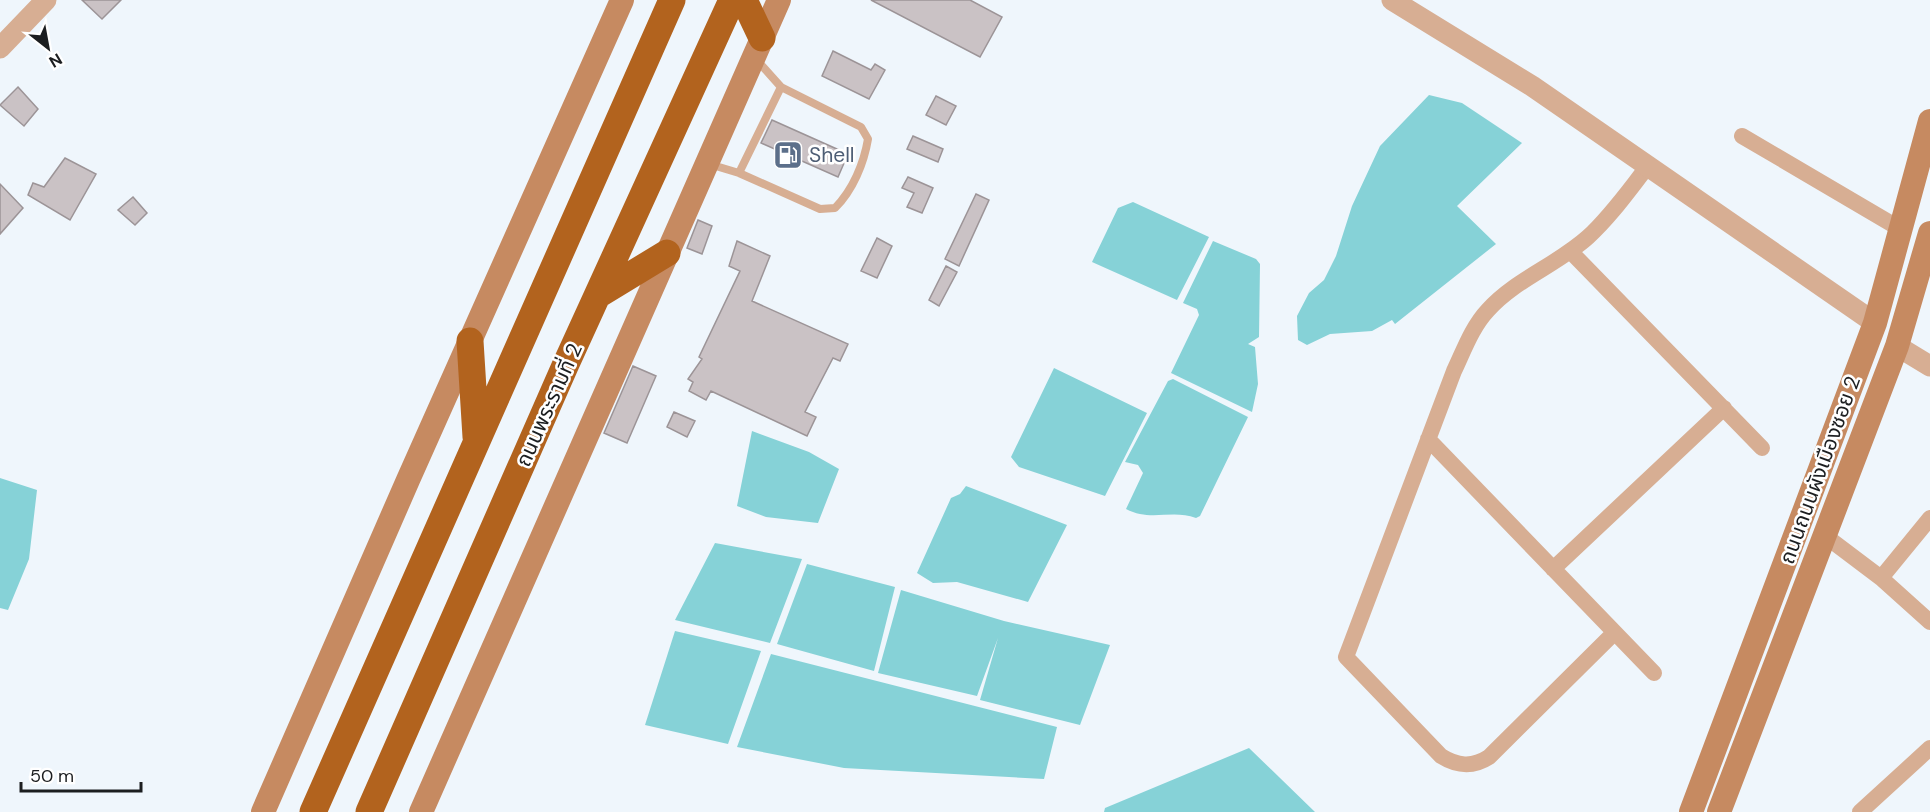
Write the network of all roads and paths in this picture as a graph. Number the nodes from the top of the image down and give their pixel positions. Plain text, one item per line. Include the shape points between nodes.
1 (46, 0) edge
2 (622, 0) edge
3 (672, 0) edge
4 (732, 0) edge
5 (744, 0) edge
6 (779, 0) edge
7 (1392, 0) edge
8 (758, 47) junction
9 (0, 48) edge
10 (780, 87) junction
11 (1930, 121) edge
12 (1742, 136) dead end
13 (706, 163) junction
14 (1648, 166) junction
15 (739, 173) junction
16 (1902, 230) junction
17 (1930, 233) edge
18 (1570, 251) junction
19 (667, 253) junction
20 (598, 295) junction
21 (1875, 323) junction
22 (470, 341) junction
23 (1897, 346) junction
24 (1930, 366) edge
25 (1724, 408) junction
26 (1428, 439) junction
27 (476, 441) junction
28 (1762, 448) dead end
29 (1808, 503) junction
30 (1832, 512) junction
31 (1930, 518) edge
32 (1824, 535) junction
33 (1553, 569) junction
34 (1881, 578) junction
35 (1930, 622) edge
36 (1614, 633) junction
37 (1654, 673) dead end
38 (1930, 748) edge
39 (263, 812) edge
40 (313, 812) edge
41 (369, 812) edge
42 (422, 812) edge
43 (1691, 812) edge
44 (1719, 812) edge
45 (1860, 812) edge

1 - 9 street
2 - 22 main road
3 - 27 highway
4 - 20 highway, ถนนพระรามที่ 2
5 - 8 highway
6 - 8 main road
7 - 14 street via 1532,86
8 - 10 lane
8 - 13 main road
10 - 15 lane
10 - 15 lane via 861,127 868,139 866,152 847,196 835,208 820,209
11 - 16 main road, ถนนถนนผังเมืองซอย 2
12 - 16 street
13 - 15 lane
13 - 19 main road
14 - 18 street via 1606,219
14 - 21 street
16 - 21 main road, ถนนถนนผังเมืองซอย 2
17 - 23 main road, ถนนถนนผังเมืองซอย 2
18 - 25 street
18 - 26 street via 1516,286 1474,327
19 - 20 highway
19 - 42 main road
20 - 41 highway, ถนนพระรามที่ 2
21 - 29 main road, ถนนถนนผังเมืองซอย 2
22 - 27 highway
22 - 39 main road
23 - 24 street
23 - 30 main road, ถนนถนนผังเมืองซอย 2
25 - 28 street
25 - 33 street
26 - 33 street
26 - 36 street via 1346,657 1441,756 1455,765 1470,765 1489,757
27 - 40 highway
29 - 30 main road
29 - 43 main road, ถนนถนนผังเมืองซอย 2
30 - 32 main road, ถนนถนนผังเมืองซอย 2
31 - 34 street
32 - 34 street
32 - 44 main road, ถนนถนนผังเมืองซอย 2
33 - 36 street
34 - 35 street
36 - 37 street
38 - 45 street

